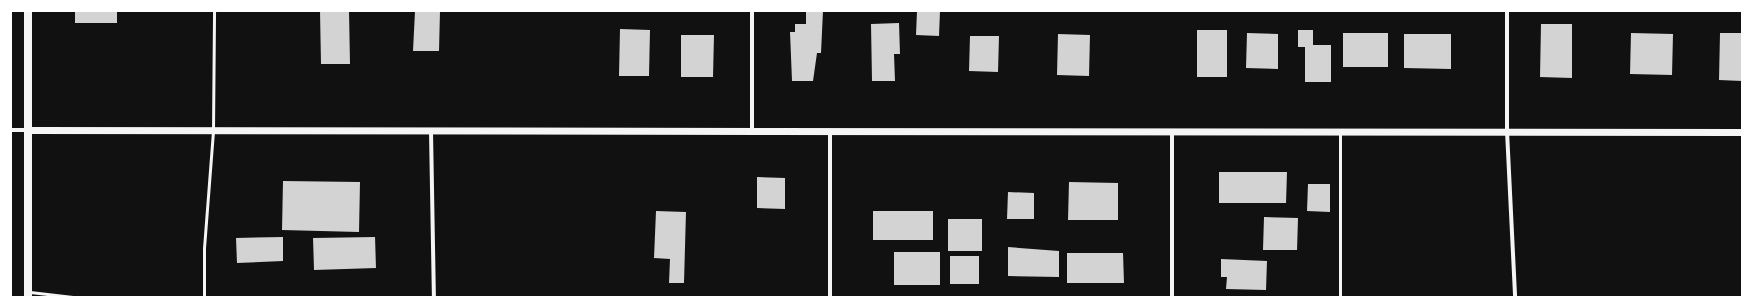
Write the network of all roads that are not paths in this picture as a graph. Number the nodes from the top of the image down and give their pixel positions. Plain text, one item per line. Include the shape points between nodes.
1 (28, 11) edge
2 (214, 11) edge
3 (752, 11) edge
4 (1507, 11) edge
5 (11, 130) edge
6 (28, 130) junction
7 (213, 130) junction
8 (431, 130) junction
9 (752, 130) junction
10 (830, 131) junction
11 (1340, 131) junction
12 (1507, 131) junction
13 (1172, 132) junction
14 (1742, 132) edge
15 (28, 294) edge
16 (73, 297) edge
17 (204, 297) edge
18 (434, 297) edge
19 (830, 297) edge
20 (1172, 297) edge
21 (1340, 297) edge
22 (1515, 297) edge

1 - 6 main road
2 - 7 lane
3 - 9 street
4 - 12 street
5 - 6 street
6 - 7 street
6 - 15 main road
7 - 8 street
7 - 17 lane via 204,248
8 - 9 street
8 - 18 street
9 - 10 street
10 - 13 street
10 - 19 street
11 - 12 street
11 - 13 street
11 - 21 lane
12 - 14 street
12 - 22 street
13 - 20 street
15 - 16 lane

